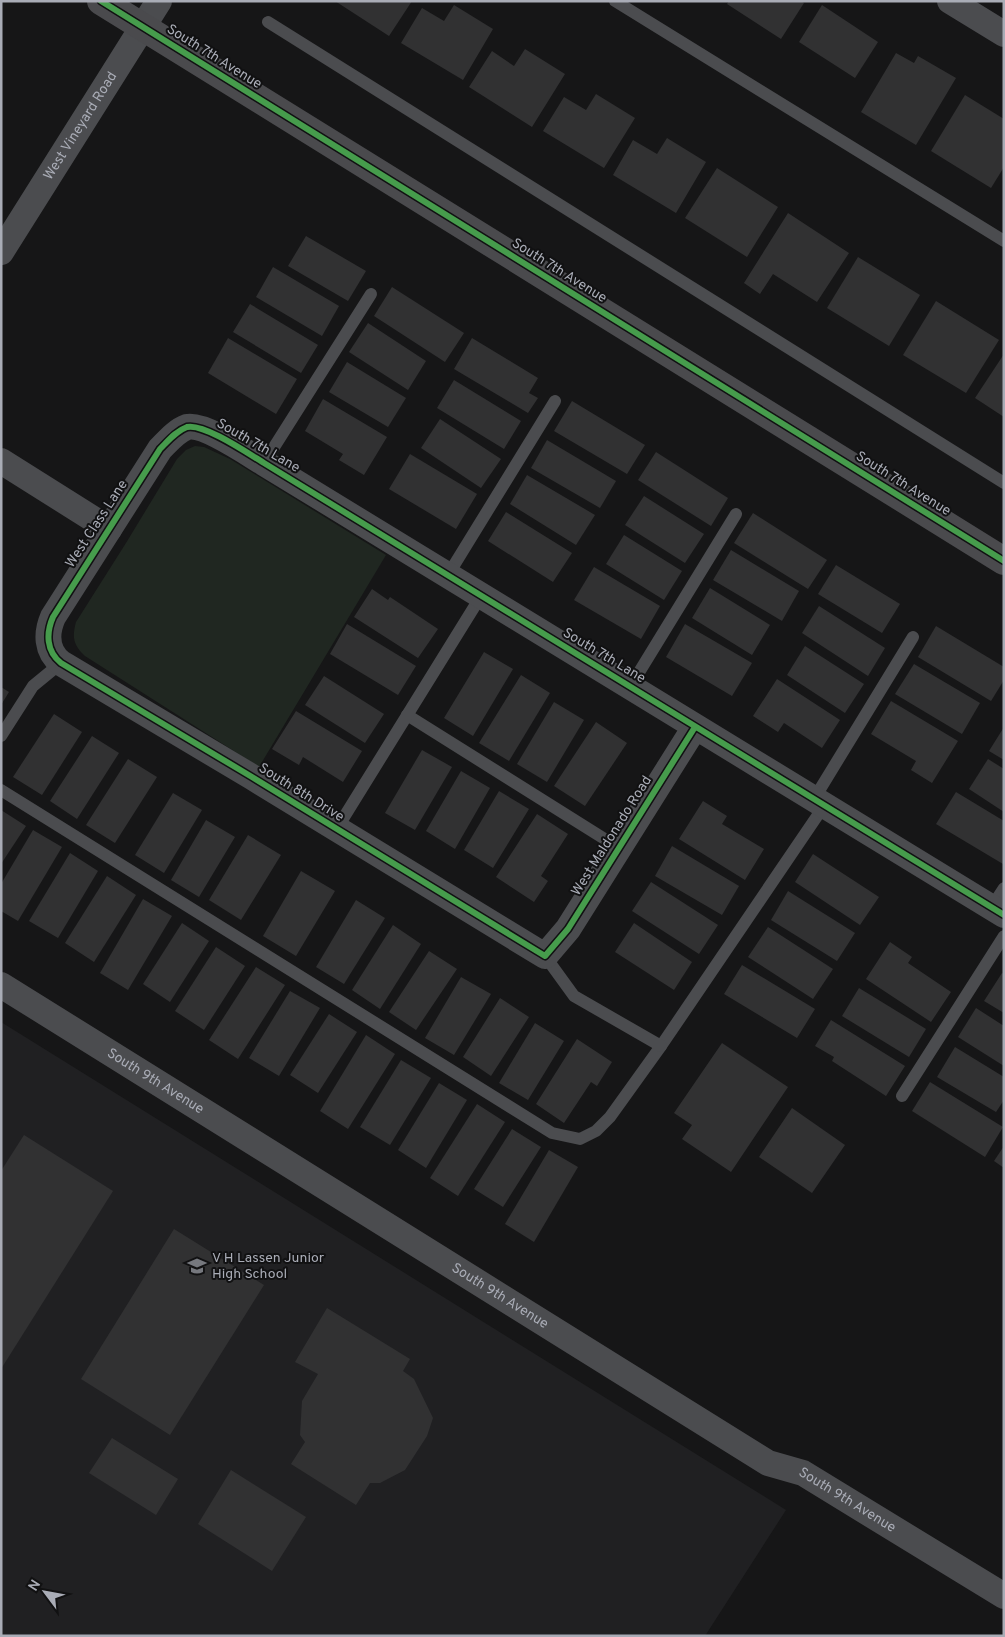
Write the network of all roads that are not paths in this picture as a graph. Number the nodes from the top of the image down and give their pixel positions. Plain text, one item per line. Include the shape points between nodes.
1 (101, 1) edge
2 (159, 1) edge
3 (615, 1) edge
4 (950, 1) edge
5 (268, 22) dead end
6 (143, 28) junction
7 (1004, 34) edge
8 (1004, 241) edge
9 (1, 252) edge
10 (371, 294) dead end
11 (555, 401) dead end
12 (188, 427) joint
13 (1, 461) edge
14 (264, 463) junction
15 (1004, 483) edge
16 (736, 514) dead end
17 (109, 529) junction
18 (1004, 561) edge
19 (448, 575) junction
20 (481, 596) junction
21 (913, 637) dead end
22 (55, 655) junction
23 (630, 687) junction
24 (407, 715) junction
25 (695, 727) junction
26 (1, 736) edge
27 (1, 790) edge
28 (819, 802) junction
29 (336, 830) junction
30 (619, 848) junction
31 (1000, 904) edge
32 (1004, 936) edge
33 (545, 956) junction
34 (1, 985) edge
35 (661, 1046) junction
36 (902, 1096) dead end
37 (1004, 1596) edge

1 - 6 main road, South 7th Avenue
2 - 6 street, West Vineyard Road
3 - 8 lane
4 - 7 street
5 - 15 lane
6 - 9 street, West Vineyard Road
6 - 18 main road, South 7th Avenue
10 - 14 lane
11 - 19 lane
12 - 14 street, South 7th Lane via 215,434
12 - 17 street, West Class Lane via 172,435 160,449
13 - 17 street
14 - 19 street, South 7th Lane
16 - 23 lane
17 - 22 street, West Class Lane via 53,616 49,626
19 - 20 street, South 7th Lane
20 - 23 street, South 7th Lane
20 - 24 lane
21 - 28 lane
22 - 26 lane
22 - 29 street, South 8th Drive
23 - 25 street, South 7th Lane
24 - 29 lane
24 - 30 lane
25 - 28 street, South 7th Lane
25 - 30 street, West Maldonado Road
27 - 35 lane via 552,1132 580,1139 596,1131 610,1117
28 - 31 street, South 7th Lane
28 - 35 lane
29 - 33 street, South 8th Drive
30 - 33 street, West Maldonado Road via 568,929
32 - 36 lane
33 - 35 lane via 574,996
34 - 37 street, South 9th Avenue via 768,1462 803,1473

